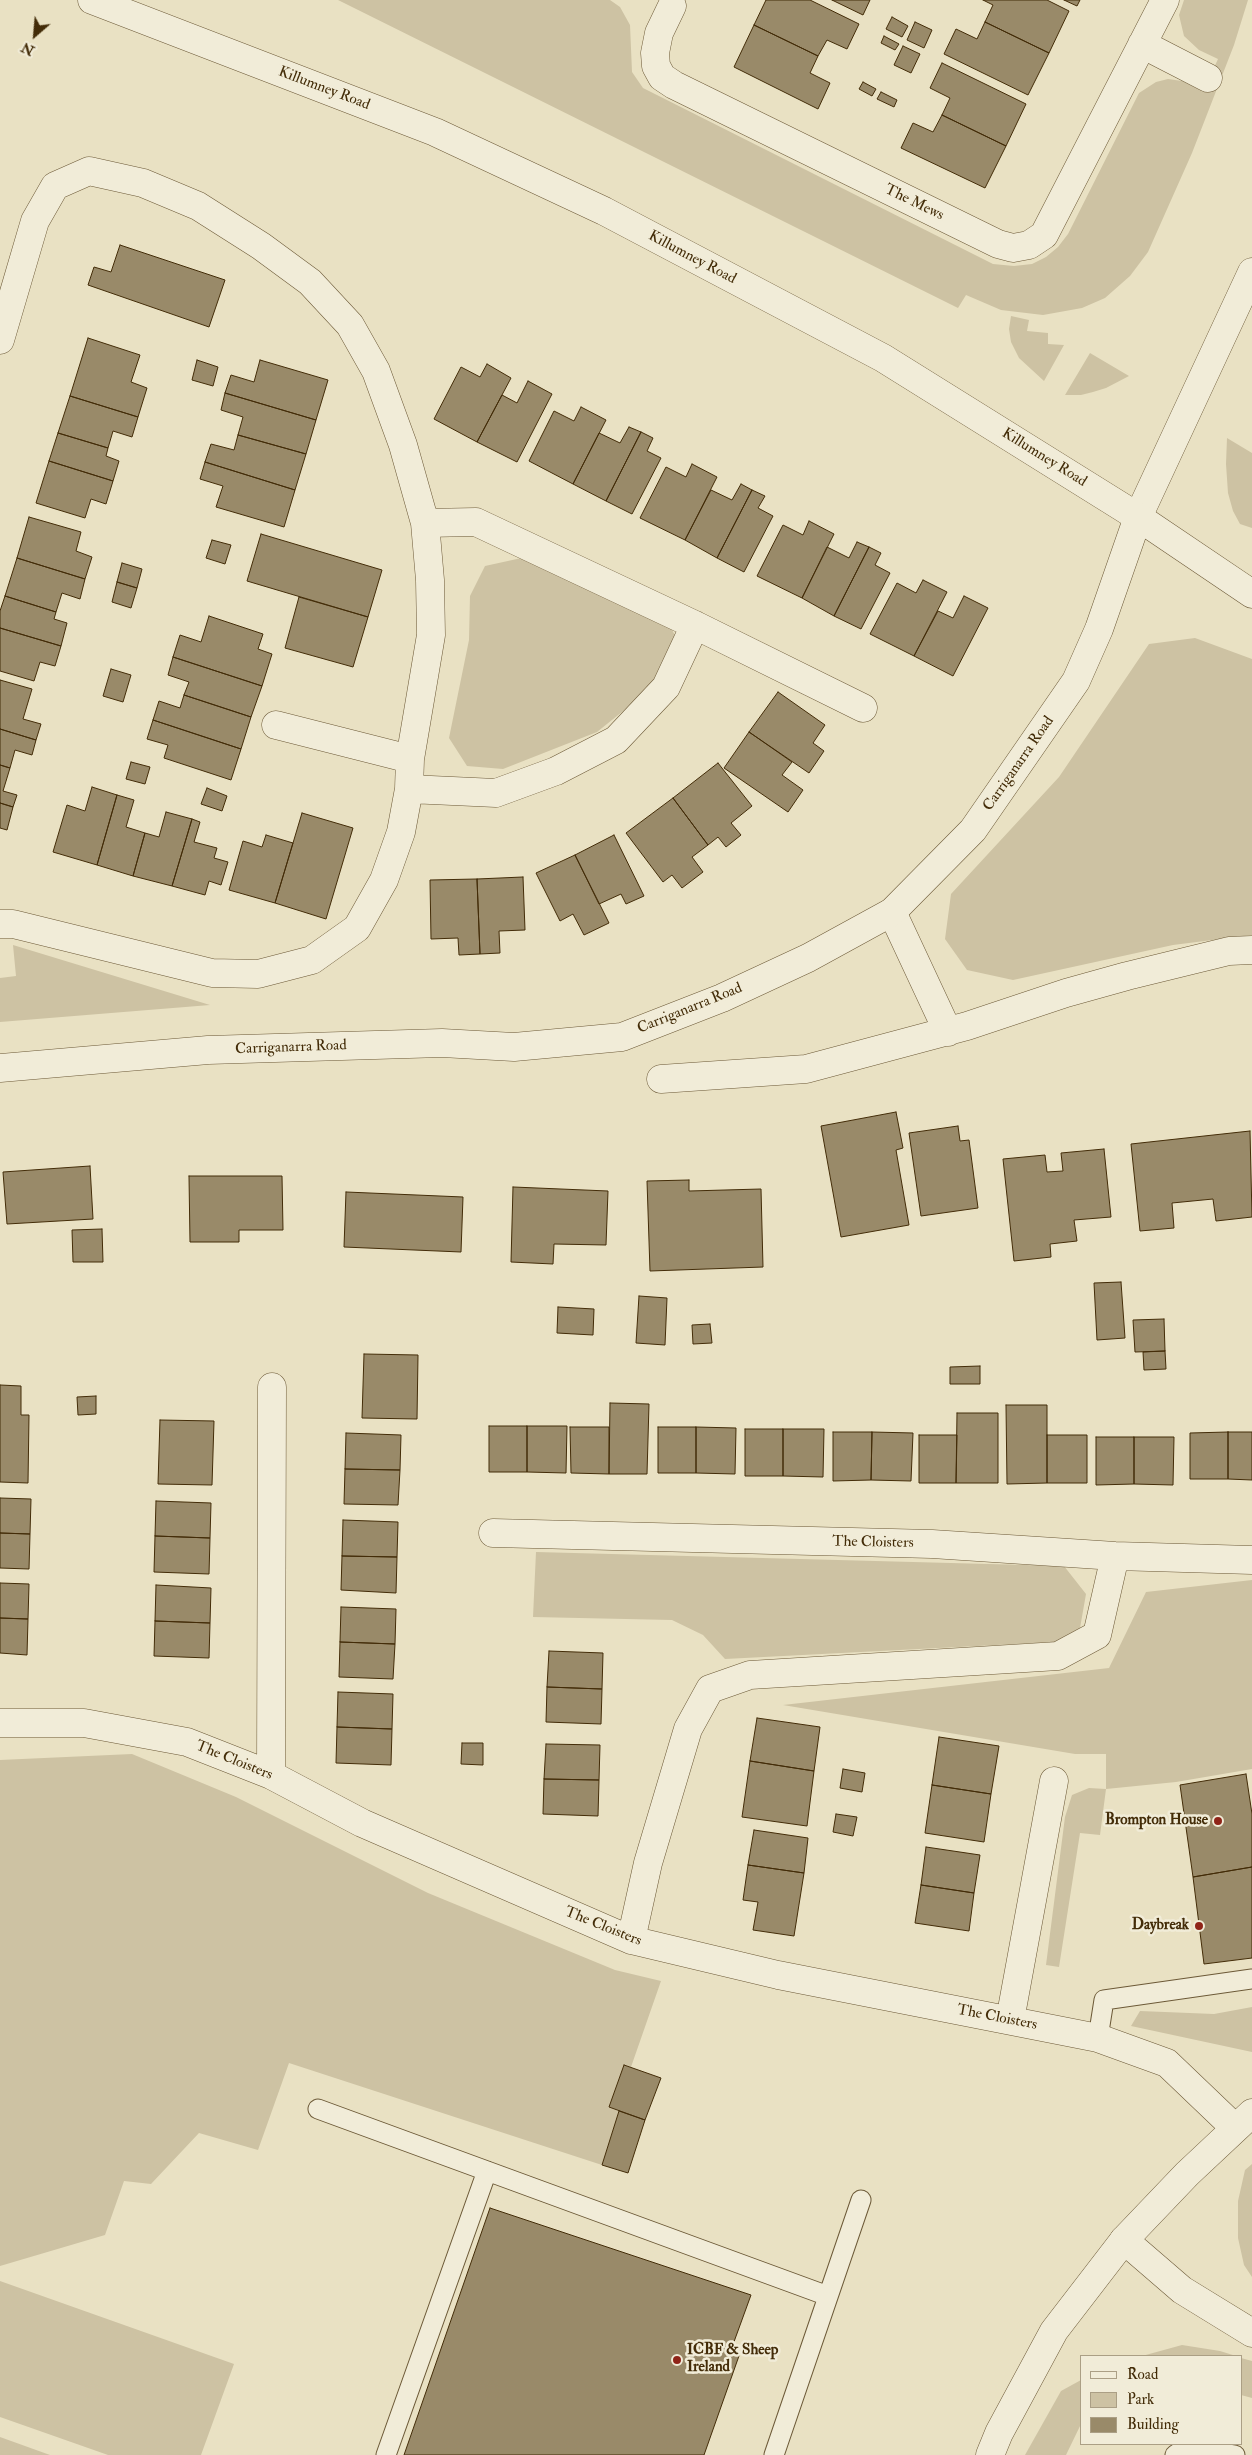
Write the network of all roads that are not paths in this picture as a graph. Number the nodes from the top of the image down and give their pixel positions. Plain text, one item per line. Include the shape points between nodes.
1 (92, 0) edge
2 (1165, 0) edge
3 (669, 2) edge
4 (1142, 44) junction
5 (1208, 78) dead end
6 (1252, 272) edge
7 (0, 340) edge
8 (1138, 517) junction
9 (425, 523) junction
10 (1252, 594) edge
11 (695, 625) junction
12 (863, 708) dead end
13 (276, 725) dead end
14 (410, 759) junction
15 (409, 789) junction
16 (892, 912) junction
17 (0, 924) edge
18 (1252, 950) edge
19 (948, 1032) junction
20 (0, 1068) edge
21 (661, 1079) dead end
22 (272, 1387) dead end
23 (494, 1534) dead end
24 (1115, 1556) junction
25 (1252, 1560) edge
26 (0, 1723) edge
27 (271, 1775) junction
28 (1054, 1781) dead end
29 (631, 1940) junction
30 (1252, 1979) edge
31 (1010, 2020) junction
32 (1098, 2038) junction
33 (318, 2109) dead end
34 (1243, 2120) edge
35 (487, 2171) junction
36 (861, 2200) dead end
37 (1124, 2240) junction
38 (828, 2296) junction
39 (1252, 2333) edge
40 (386, 2455) edge
41 (774, 2455) edge
42 (990, 2455) edge
43 (1175, 2455) edge
44 (1235, 2455) edge

1 - 8 street, Killumney Road via 435,132 604,212 883,358
2 - 4 street, The Mews
3 - 4 street, The Mews via 655,53 656,66 662,77 998,244 1013,248 1029,245 1044,235
4 - 5 street
6 - 8 street, Carriganarra Road
7 - 9 street via 35,221 54,186 89,171 142,183 190,203 261,246 310,282 350,325 376,371 403,445
8 - 10 street, Killumney Road
8 - 16 street, Carriganarra Road via 1099,628 1076,681 973,830
9 - 11 street via 476,522
9 - 14 street via 431,635
11 - 12 street
11 - 15 street via 666,687 616,740 556,771 496,793
13 - 14 street
14 - 15 street
15 - 17 street via 401,832 384,880 357,928 312,960 258,974 212,973 13,924
16 - 19 street
16 - 20 street, Carriganarra Road via 808,958 722,998 622,1037 514,1046 442,1044 208,1050
18 - 19 street via 1229,951 1127,976
19 - 21 street via 806,1069
22 - 27 street
23 - 24 street, The Cloisters via 932,1544
24 - 25 street, The Cloisters
24 - 29 street via 1097,1635 1058,1656 750,1675 710,1689 688,1729 648,1863
26 - 27 street, The Cloisters via 84,1723 187,1742
27 - 29 street, The Cloisters via 362,1823
28 - 31 street
29 - 31 street, The Cloisters via 778,1975
30 - 32 lane via 1104,2000
31 - 32 street, The Cloisters
32 - 34 street, The Cloisters via 1167,2063
33 - 35 lane
34 - 37 street
35 - 38 lane
35 - 40 lane
36 - 38 lane
37 - 39 street via 1182,2290
37 - 42 street via 1054,2331
38 - 41 lane
43 - 44 lane via 1187,2446

